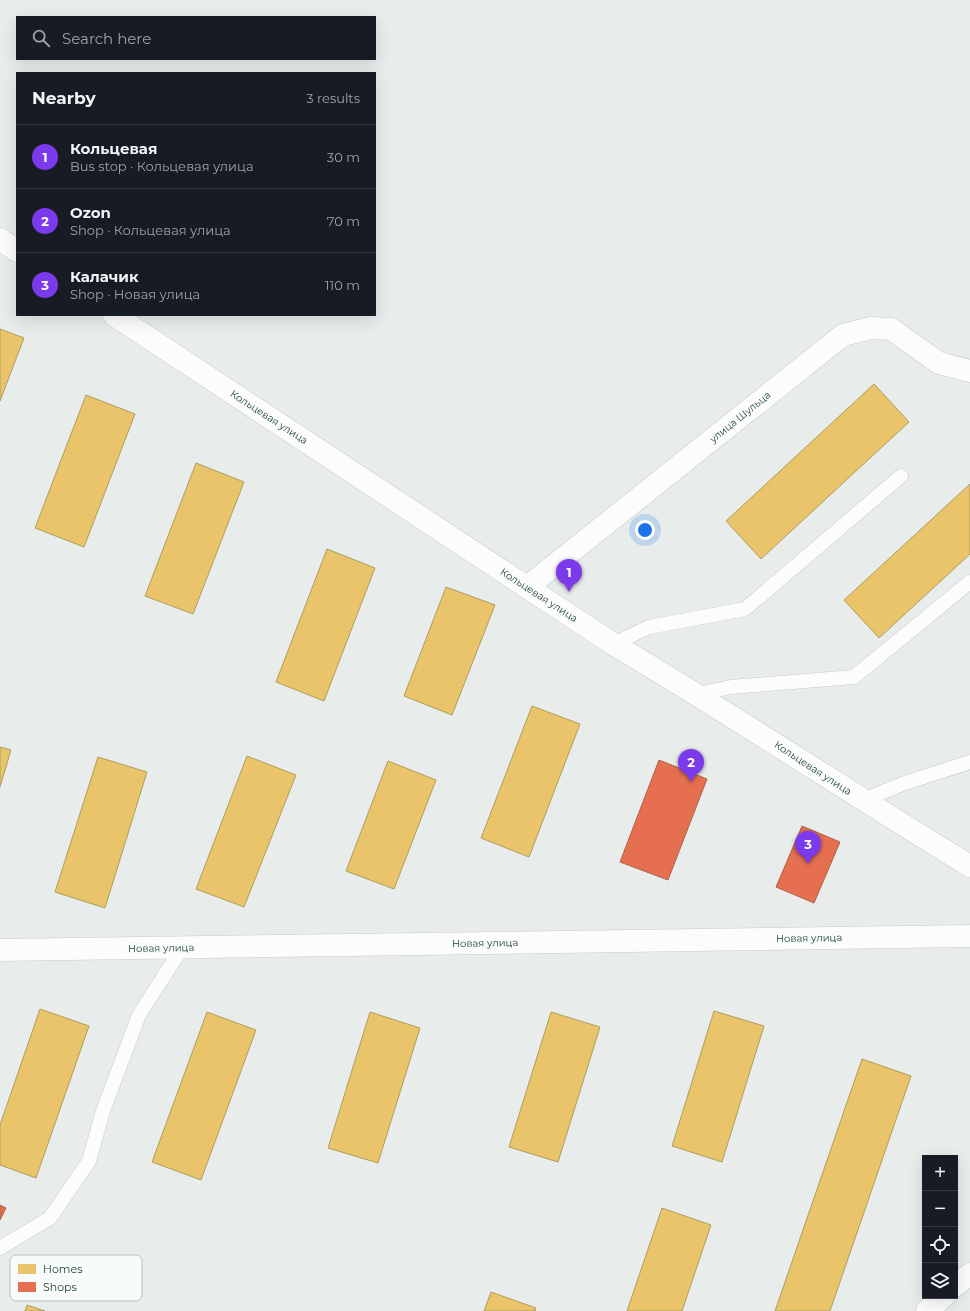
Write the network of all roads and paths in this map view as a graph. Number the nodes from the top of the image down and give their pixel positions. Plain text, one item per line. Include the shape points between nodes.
1 (0, 239) edge
2 (16, 250) edge
3 (116, 316) edge
4 (970, 371) edge
5 (901, 476) dead end
6 (970, 582) edge
7 (527, 587) junction
8 (612, 644) junction
9 (698, 694) junction
10 (970, 762) edge
11 (863, 800) junction
12 (970, 866) edge
13 (970, 936) edge
14 (182, 948) junction
15 (0, 950) edge
16 (0, 1248) edge
17 (970, 1274) edge
18 (958, 1284) edge
19 (941, 1299) edge
20 (927, 1311) edge

1 - 2 street
3 - 7 street, Кольцевая улица
4 - 7 street, улица Шульца via 939,363 891,329 871,328 843,334
5 - 8 lane via 745,609 649,627
6 - 9 lane via 854,677 731,687
7 - 8 street, Кольцевая улица
8 - 9 street, Кольцевая улица
9 - 11 street, Кольцевая улица
10 - 11 lane
11 - 12 street, Кольцевая улица
13 - 14 street, Новая улица
14 - 15 street, Новая улица
14 - 16 lane via 139,1015 103,1112 89,1161 50,1218
17 - 18 street
19 - 20 street

